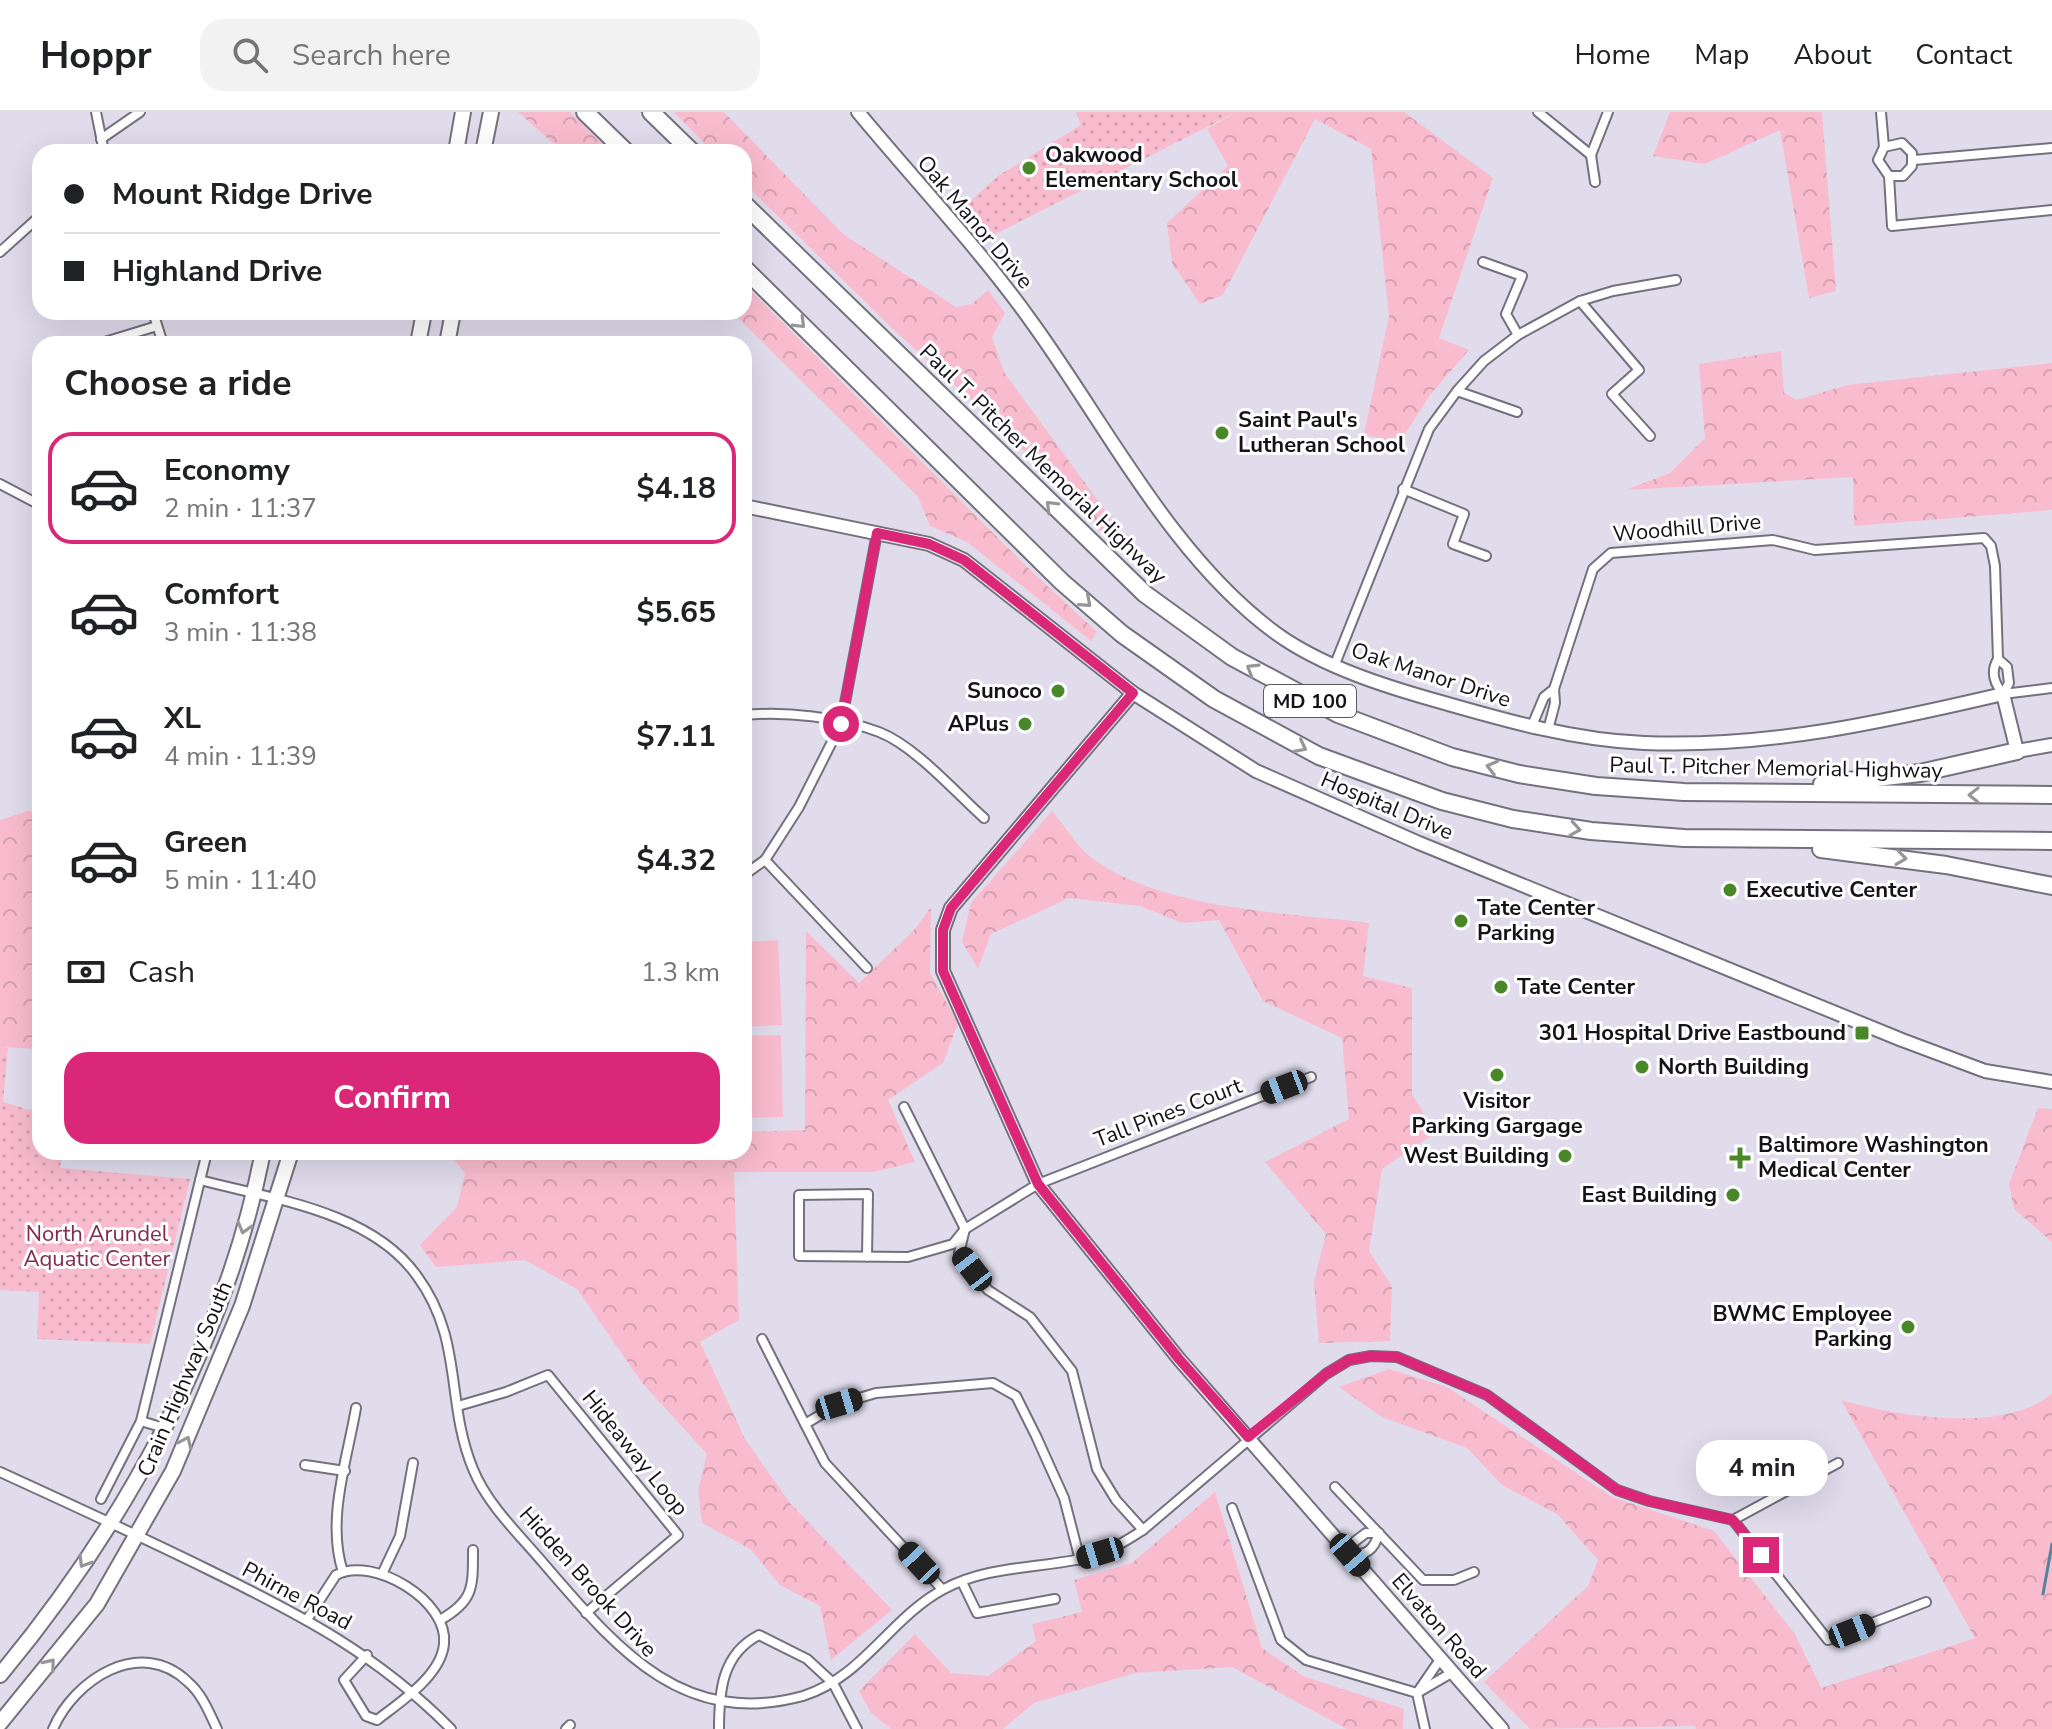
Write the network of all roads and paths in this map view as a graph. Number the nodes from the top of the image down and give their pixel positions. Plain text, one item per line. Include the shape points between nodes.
1 (96, 112) edge
2 (140, 112) edge
3 (463, 112) edge
4 (491, 112) edge
5 (585, 112) edge
6 (651, 112) edge
7 (858, 112) edge
8 (1538, 112) edge
9 (1608, 112) edge
10 (1881, 112) edge
11 (101, 139) junction
12 (102, 144) edge
13 (457, 144) edge
14 (485, 144) edge
15 (618, 144) edge
16 (684, 144) edge
17 (1884, 147) junction
18 (2052, 148) edge
19 (1591, 155) junction
20 (1914, 160) junction
21 (1889, 176) junction
22 (1595, 182) dead end
23 (2052, 210) edge
24 (752, 212) edge
25 (32, 223) edge
26 (0, 252) edge
27 (1483, 262) dead end
28 (752, 276) edge
29 (1676, 280) dead end
30 (1580, 301) junction
31 (155, 320) edge
32 (157, 326) junction
33 (1518, 335) junction
34 (124, 336) edge
35 (160, 336) edge
36 (1457, 391) junction
37 (1517, 412) dead end
38 (1650, 436) dead end
39 (0, 484) edge
40 (1403, 489) junction
41 (32, 501) edge
42 (752, 508) edge
43 (877, 533) junction
44 (1486, 556) dead end
45 (1998, 659) junction
46 (1335, 664) junction
47 (2052, 688) edge
48 (1554, 689) junction
49 (1133, 693) junction
50 (2003, 694) junction
51 (752, 714) edge
52 (841, 724) junction
53 (1531, 728) junction
54 (1548, 730) junction
55 (2052, 745) edge
56 (2017, 751) junction
57 (1519, 774) junction
58 (2052, 795) edge
59 (984, 818) dead end
60 (1684, 838) junction
61 (2052, 841) edge
62 (765, 860) junction
63 (752, 869) edge
64 (2052, 886) edge
65 (867, 968) dead end
66 (1311, 1077) dead end
67 (2052, 1082) edge
68 (904, 1107) dead end
69 (205, 1160) edge
70 (261, 1160) edge
71 (289, 1160) edge
72 (200, 1180) junction
73 (1038, 1184) junction
74 (254, 1194) junction
75 (278, 1201) junction
76 (965, 1229) junction
77 (867, 1257) junction
78 (762, 1339) dead end
79 (458, 1406) junction
80 (356, 1408) dead end
81 (141, 1421) junction
82 (805, 1424) junction
83 (164, 1428) junction
84 (1248, 1437) junction
85 (413, 1463) dead end
86 (1838, 1463) dead end
87 (305, 1465) dead end
88 (345, 1471) junction
89 (0, 1472) edge
90 (1335, 1487) dead end
91 (101, 1499) dead end
92 (1232, 1508) dead end
93 (1733, 1520) junction
94 (109, 1521) junction
95 (1143, 1530) junction
96 (1379, 1533) junction
97 (136, 1535) junction
98 (473, 1550) dead end
99 (1350, 1555) junction
100 (1080, 1560) junction
101 (343, 1572) junction
102 (383, 1572) junction
103 (1474, 1572) dead end
104 (962, 1582) junction
105 (942, 1589) junction
106 (1055, 1599) dead end
107 (1926, 1602) dead end
108 (586, 1613) junction
109 (308, 1618) junction
110 (440, 1620) junction
111 (367, 1655) junction
112 (1441, 1658) junction
113 (1453, 1672) junction
114 (0, 1675) edge
115 (833, 1683) junction
116 (413, 1691) junction
117 (1417, 1693) junction
118 (719, 1704) junction
119 (0, 1723) edge
120 (53, 1729) edge
121 (217, 1729) edge
122 (451, 1729) edge
123 (719, 1729) edge
124 (857, 1729) edge
125 (1425, 1729) edge
126 (1502, 1729) edge

1 - 11 street
2 - 11 street
3 - 13 main road
4 - 14 main road
5 - 15 highway
6 - 16 highway
7 - 46 street, Oak Manor Drive via 1030,318 1181,539 1278,634
8 - 19 street
9 - 19 street
10 - 17 street
11 - 12 street
17 - 20 street via 1902,143
17 - 21 street via 1878,160
18 - 20 street
19 - 22 street
20 - 21 street via 1903,176
21 - 23 street via 1892,226
57 -> 24 highway, Paul T. Pitcher Memorial Highway / MD 100 via 1452,757 1338,714 1278,685 1185,625 1096,550
25 - 26 street
27 - 33 street via 1522,276 1506,314
28 -> 60 highway, MD 100 via 1062,582 1142,650 1214,699 1319,756 1442,801 1591,831
29 - 30 street
30 - 33 street
30 - 38 street via 1639,370 1612,394
31 - 32 street
32 - 34 street
32 - 35 street
33 - 36 street
36 - 37 street
36 - 40 street via 1429,429
39 - 41 street
40 - 44 street via 1464,514 1453,544
40 - 46 street
42 - 43 street, Hospital Drive
43 - 49 street, Hospital Drive via 929,544 964,560
43 - 52 street
45 - 48 street, Woodhill Drive via 1995,566 1984,538 1815,550 1773,540 1605,555 1593,569
45 - 50 street, Woodhill Drive via 1994,681
45 - 50 street, Woodhill Drive via 2007,667 2009,683
46 - 53 street, Oak Manor Drive via 1409,693
47 - 50 street, Oak Manor Drive
48 - 53 street, Woodhill Drive via 1544,697
48 - 54 street, Woodhill Drive
49 - 67 street, Hospital Drive via 1256,771 1419,843 1985,1071
49 - 73 street, Elvaton Road via 964,891 943,930 943,971
50 - 54 street, Oak Manor Drive via 1868,726 1754,741 1640,743
50 - 56 street, Woodhill Drive
51 - 52 street
52 - 59 street via 879,732 905,748
52 - 62 street
53 - 54 street, Oak Manor Drive
55 - 56 street
56 - 57 highway via 1920,773 1825,784 1640,785
58 -> 57 highway, Paul T. Pitcher Memorial Highway / MD 100 via 1670,791
60 - 61 highway, MD 100
60 -> 64 highway via 1853,852
62 - 63 street
62 - 65 street
66 - 73 street, Tall Pines Court
68 - 76 street
69 - 72 street
70 - 74 main road, Crain Highway South
71 - 75 main road, Crain Highway South
72 - 74 street, Hidden Brook Drive
72 - 81 street
73 - 76 street, Tall Pines Court
73 - 84 street, Elvaton Road
74 - 75 street, Hidden Brook Drive
74 -> 83 main road, Crain Highway South via 234,1262
75 - 79 street, Hidden Brook Drive via 372,1234 417,1274 443,1319
97 -> 75 main road, Crain Highway South via 192,1427
76 - 77 street, Tall Pines Court via 953,1244 908,1257
76 - 95 street via 959,1253 988,1290 1030,1317 1072,1371 1097,1469
77 - 77 street, Tall Pines Court via 799,1256 799,1195 868,1194
78 - 82 street
79 - 108 street, Hidden Brook Drive via 466,1451 487,1496
79 - 108 street, Hideaway Loop via 548,1375 678,1535
80 - 88 street
81 - 83 street
81 - 91 street
82 - 100 street via 839,1404 876,1393 993,1383 1016,1396 1036,1436 1064,1498
82 - 105 street via 825,1463
83 - 94 main road, Crain Highway South
84 - 93 street, Hidden Brook Drive via 1349,1360 1397,1357 1487,1395 1617,1490
84 - 95 street, Hidden Brook Drive
84 - 99 street, Elvaton Road
85 - 102 street via 400,1536
86 - 93 street
87 - 88 street
88 - 101 street via 335,1538
89 - 94 street, Phirne Road
90 - 96 street
92 - 117 street via 1281,1640 1291,1651
93 - 107 street via 1828,1640
94 - 97 street, Phirne Road
94 -> 114 main road, Crain Highway South via 56,1608
95 - 100 street, Hidden Brook Drive
96 - 99 street via 1366,1533 1354,1542
96 - 99 street via 1375,1546 1364,1555
96 - 103 street via 1423,1580 1454,1580
97 - 109 street, Phirne Road
119 -> 97 main road, Crain Highway South via 77,1631
98 - 110 street via 468,1596 459,1609
99 - 112 street, Elvaton Road
100 - 104 street, Hidden Brook Drive via 1002,1569
101 - 102 street
101 - 109 street
102 - 110 street via 428,1604
104 - 105 street, Hidden Brook Drive
104 - 106 street via 977,1613
105 - 115 street, Hidden Brook Drive
108 - 118 street, Hidden Brook Drive via 655,1679
109 - 111 street, Phirne Road
110 - 116 street via 441,1655
111 - 116 street, Phirne Road
111 - 116 street via 344,1680 366,1716 377,1720
112 - 113 street, Elvaton Road
112 - 117 street
113 - 117 street
113 - 126 street, Elvaton Road
115 - 118 street, Hidden Brook Drive via 783,1702
115 - 118 street via 807,1659 759,1635 745,1642 729,1662
115 - 124 street
116 - 122 street, Phirne Road
117 - 125 street
118 - 123 street
120 - 121 street via 79,1690 110,1668 127,1664 162,1667 188,1681

